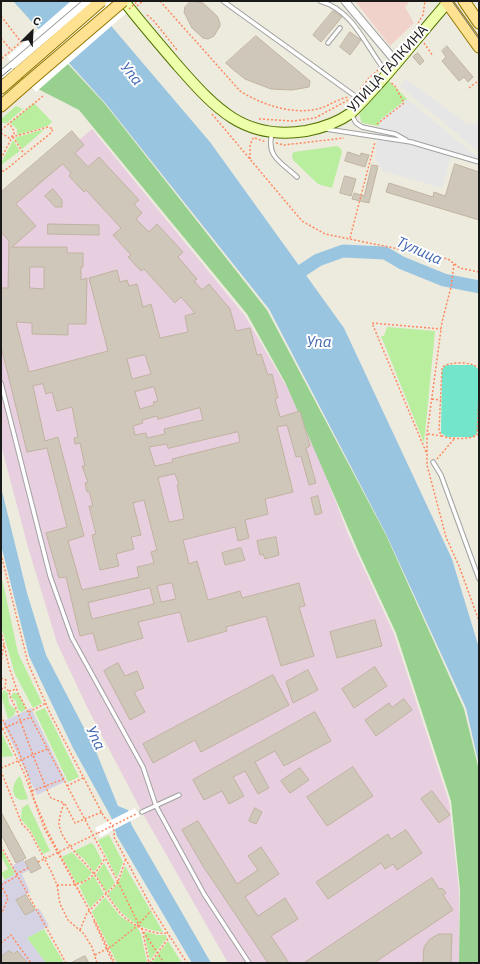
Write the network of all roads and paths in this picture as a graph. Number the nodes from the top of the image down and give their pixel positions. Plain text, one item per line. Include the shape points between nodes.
1 (88, 1) edge
2 (101, 1) edge
3 (123, 1) edge
4 (143, 1) edge
5 (160, 1) edge
6 (223, 1) edge
7 (320, 1) edge
8 (346, 1) edge
9 (425, 1) edge
10 (464, 1) edge
11 (447, 2) edge
12 (137, 6) dead end
13 (143, 11) dead end
14 (1, 16) edge
15 (479, 23) edge
16 (417, 24) dead end
17 (340, 28) dead end
18 (1, 38) edge
19 (424, 42) dead end
20 (328, 43) dead end
21 (418, 47) dead end
22 (479, 47) edge
23 (11, 50) junction
24 (178, 52) dead end
25 (1, 59) edge
26 (397, 63) junction
27 (15, 69) junction
28 (386, 73) junction
29 (1, 75) edge
30 (479, 80) edge
31 (1, 88) edge
32 (469, 88) dead end
33 (42, 96) dead end
34 (358, 100) junction
35 (1, 106) edge
36 (351, 113) junction
37 (253, 118) dead end
38 (9, 123) junction
39 (320, 128) junction
40 (374, 129) junction
41 (1, 131) edge
42 (256, 133) junction
43 (373, 136) junction
44 (12, 137) junction
45 (271, 137) junction
46 (351, 137) dead end
47 (411, 142) junction
48 (24, 154) junction
49 (1, 159) edge
50 (250, 159) dead end
51 (479, 162) edge
52 (1, 171) edge
53 (297, 177) dead end
54 (350, 238) dead end
55 (454, 264) dead end
56 (441, 329) junction
57 (479, 369) edge
58 (434, 377) junction
59 (441, 378) junction
60 (1, 383) edge
61 (479, 394) edge
62 (432, 399) junction
63 (441, 400) junction
64 (479, 401) edge
65 (427, 434) junction
66 (442, 436) junction
67 (455, 438) junction
68 (426, 454) junction
69 (433, 462) junction
70 (427, 465) junction
71 (1, 554) edge
72 (479, 579) edge
73 (479, 621) edge
74 (1, 631) edge
75 (2, 638) edge
76 (4, 642) junction
77 (1, 663) edge
78 (1, 678) edge
79 (5, 688) junction
80 (1, 689) edge
81 (17, 689) junction
82 (9, 691) junction
83 (46, 704) junction
84 (29, 712) junction
85 (1, 716) edge
86 (31, 717) junction
87 (19, 721) junction
88 (1, 725) edge
89 (7, 726) junction
90 (2, 728) edge
91 (47, 749) junction
92 (33, 755) junction
93 (22, 760) junction
94 (18, 762) junction
95 (1, 770) edge
96 (85, 777) junction
97 (64, 779) junction
98 (45, 786) junction
99 (67, 786) junction
100 (32, 791) junction
101 (179, 795) dead end
102 (64, 803) junction
103 (156, 806) junction
104 (102, 812) junction
105 (142, 812) dead end
106 (136, 814) dead end
107 (85, 820) junction
108 (93, 835) junction
109 (1, 846) edge
110 (69, 846) junction
111 (58, 852) junction
112 (45, 858) junction
113 (105, 858) junction
114 (126, 858) junction
115 (38, 862) dead end
116 (28, 868) dead end
117 (94, 874) junction
118 (16, 875) junction
119 (118, 882) junction
120 (1, 885) edge
121 (57, 885) junction
122 (76, 886) junction
123 (105, 894) junction
124 (89, 910) junction
125 (152, 911) junction
126 (1, 915) edge
127 (139, 925) junction
128 (142, 928) junction
129 (80, 930) junction
130 (168, 932) junction
131 (170, 936) junction
132 (1, 943) edge
133 (108, 949) junction
134 (95, 955) junction
135 (31, 963) edge
136 (66, 963) edge
137 (97, 963) edge
138 (114, 963) edge
139 (149, 963) edge
140 (164, 963) edge
141 (187, 963) edge
142 (249, 963) edge

1 - 27 street, bridge
2 - 27 main road, bridge
3 - 35 main road, bridge
3 - 42 main road, УЛИЦА ГАЛКИНА via 210,102
4 - 12 path
5 - 34 path via 240,91 254,100 285,109 309,110 344,98
6 - 34 lane
7 - 28 lane via 345,14 372,48
8 - 26 street
9 - 16 path via 423,16
10 - 15 main road
11 - 22 main road
11 - 26 main road, УЛИЦА ГАЛКИНА
13 - 24 path
14 - 23 path via 21,42
17 - 20 lane
18 - 23 path
19 - 21 path
23 - 25 path
26 - 28 main road, УЛИЦА ГАЛКИНА
27 - 29 street
27 - 31 main road
28 - 34 main road, УЛИЦА ГАЛКИНА
28 - 34 path via 369,78
28 - 40 path via 404,103 381,120
30 - 32 path
33 - 38 path
34 - 36 main road, УЛИЦА ГАЛКИНА
34 - 37 path via 315,118 267,121
36 - 39 main road, УЛИЦА ГАЛКИНА
36 - 40 lane via 356,123
38 - 41 path
38 - 44 path via 14,131
39 - 43 lane
39 - 45 main road, УЛИЦА ГАЛКИНА
40 - 47 lane via 395,134
41 - 44 path via 6,137
42 - 45 main road, УЛИЦА ГАЛКИНА
42 - 45 path
42 - 50 path via 250,146
43 - 47 lane
43 - 54 path via 376,140
44 - 48 path
44 - 48 path via 48,127 53,129
44 - 49 path
45 - 46 path via 284,145
45 - 53 lane via 270,150
47 - 51 lane
48 - 52 path
55 - 56 path via 454,276
56 - 58 path
56 - 68 path via 372,324
57 - 59 path via 473,364 448,364 442,368
58 - 59 path
58 - 62 path
59 - 63 path
60 - 103 lane via 50,576 72,638 143,767
61 - 64 path
62 - 63 path
62 - 65 path
63 - 66 path via 439,431
64 - 67 path via 477,435 473,438
65 - 66 path
65 - 68 path
66 - 67 path
67 - 69 path
68 - 70 path
69 - 70 path
69 - 72 lane via 441,475
70 - 73 path via 446,537
71 - 83 path via 24,652
74 - 75 path
75 - 76 path
76 - 77 path
76 - 81 path
78 - 79 path via 6,680
79 - 80 path
79 - 82 path
81 - 82 path
81 - 84 path
82 - 87 path
83 - 84 path
83 - 96 path
84 - 86 path
85 - 89 path
86 - 87 path
86 - 91 path
87 - 89 path
87 - 92 path
88 - 90 path
89 - 90 path
89 - 93 path
90 - 94 path
91 - 92 path
91 - 97 path
92 - 93 path
92 - 98 path
93 - 94 path
93 - 100 path
94 - 95 path
94 - 111 path via 44,828
95 - 112 path via 22,824 30,832
96 - 99 path
96 - 104 path
97 - 98 path
97 - 99 path
98 - 100 path
98 - 102 path via 51,798
99 - 107 path
100 - 111 path via 40,815
101 - 103 lane
102 - 107 path via 75,823
102 - 110 path via 59,825
103 - 105 lane
103 - 142 lane via 204,894
104 - 107 path
104 - 114 path via 111,822 115,830 114,837
106 - 108 path, bridge
107 - 108 path
108 - 110 path
108 - 113 path
109 - 118 path
110 - 111 path
110 - 117 path
111 - 112 path
111 - 122 path
112 - 115 path
112 - 121 path
113 - 117 path
113 - 119 path
114 - 119 path
114 - 125 path
116 - 118 path
117 - 122 path via 86,882
117 - 123 path
118 - 120 path
118 - 136 path
119 - 123 path
119 - 127 path, bridge
120 - 126 path via 8,898
121 - 122 path
121 - 129 path via 60,904 68,920
122 - 124 path
123 - 124 path
123 - 128 path via 128,922
124 - 129 path
124 - 133 path
125 - 127 path, bridge
125 - 130 path
127 - 133 path, bridge
127 - 140 path, bridge
128 - 130 path via 161,934
128 - 139 path
129 - 134 path
130 - 131 path
131 - 139 path
131 - 141 path
132 - 135 path via 11,935
133 - 134 path
133 - 138 path
134 - 137 path

